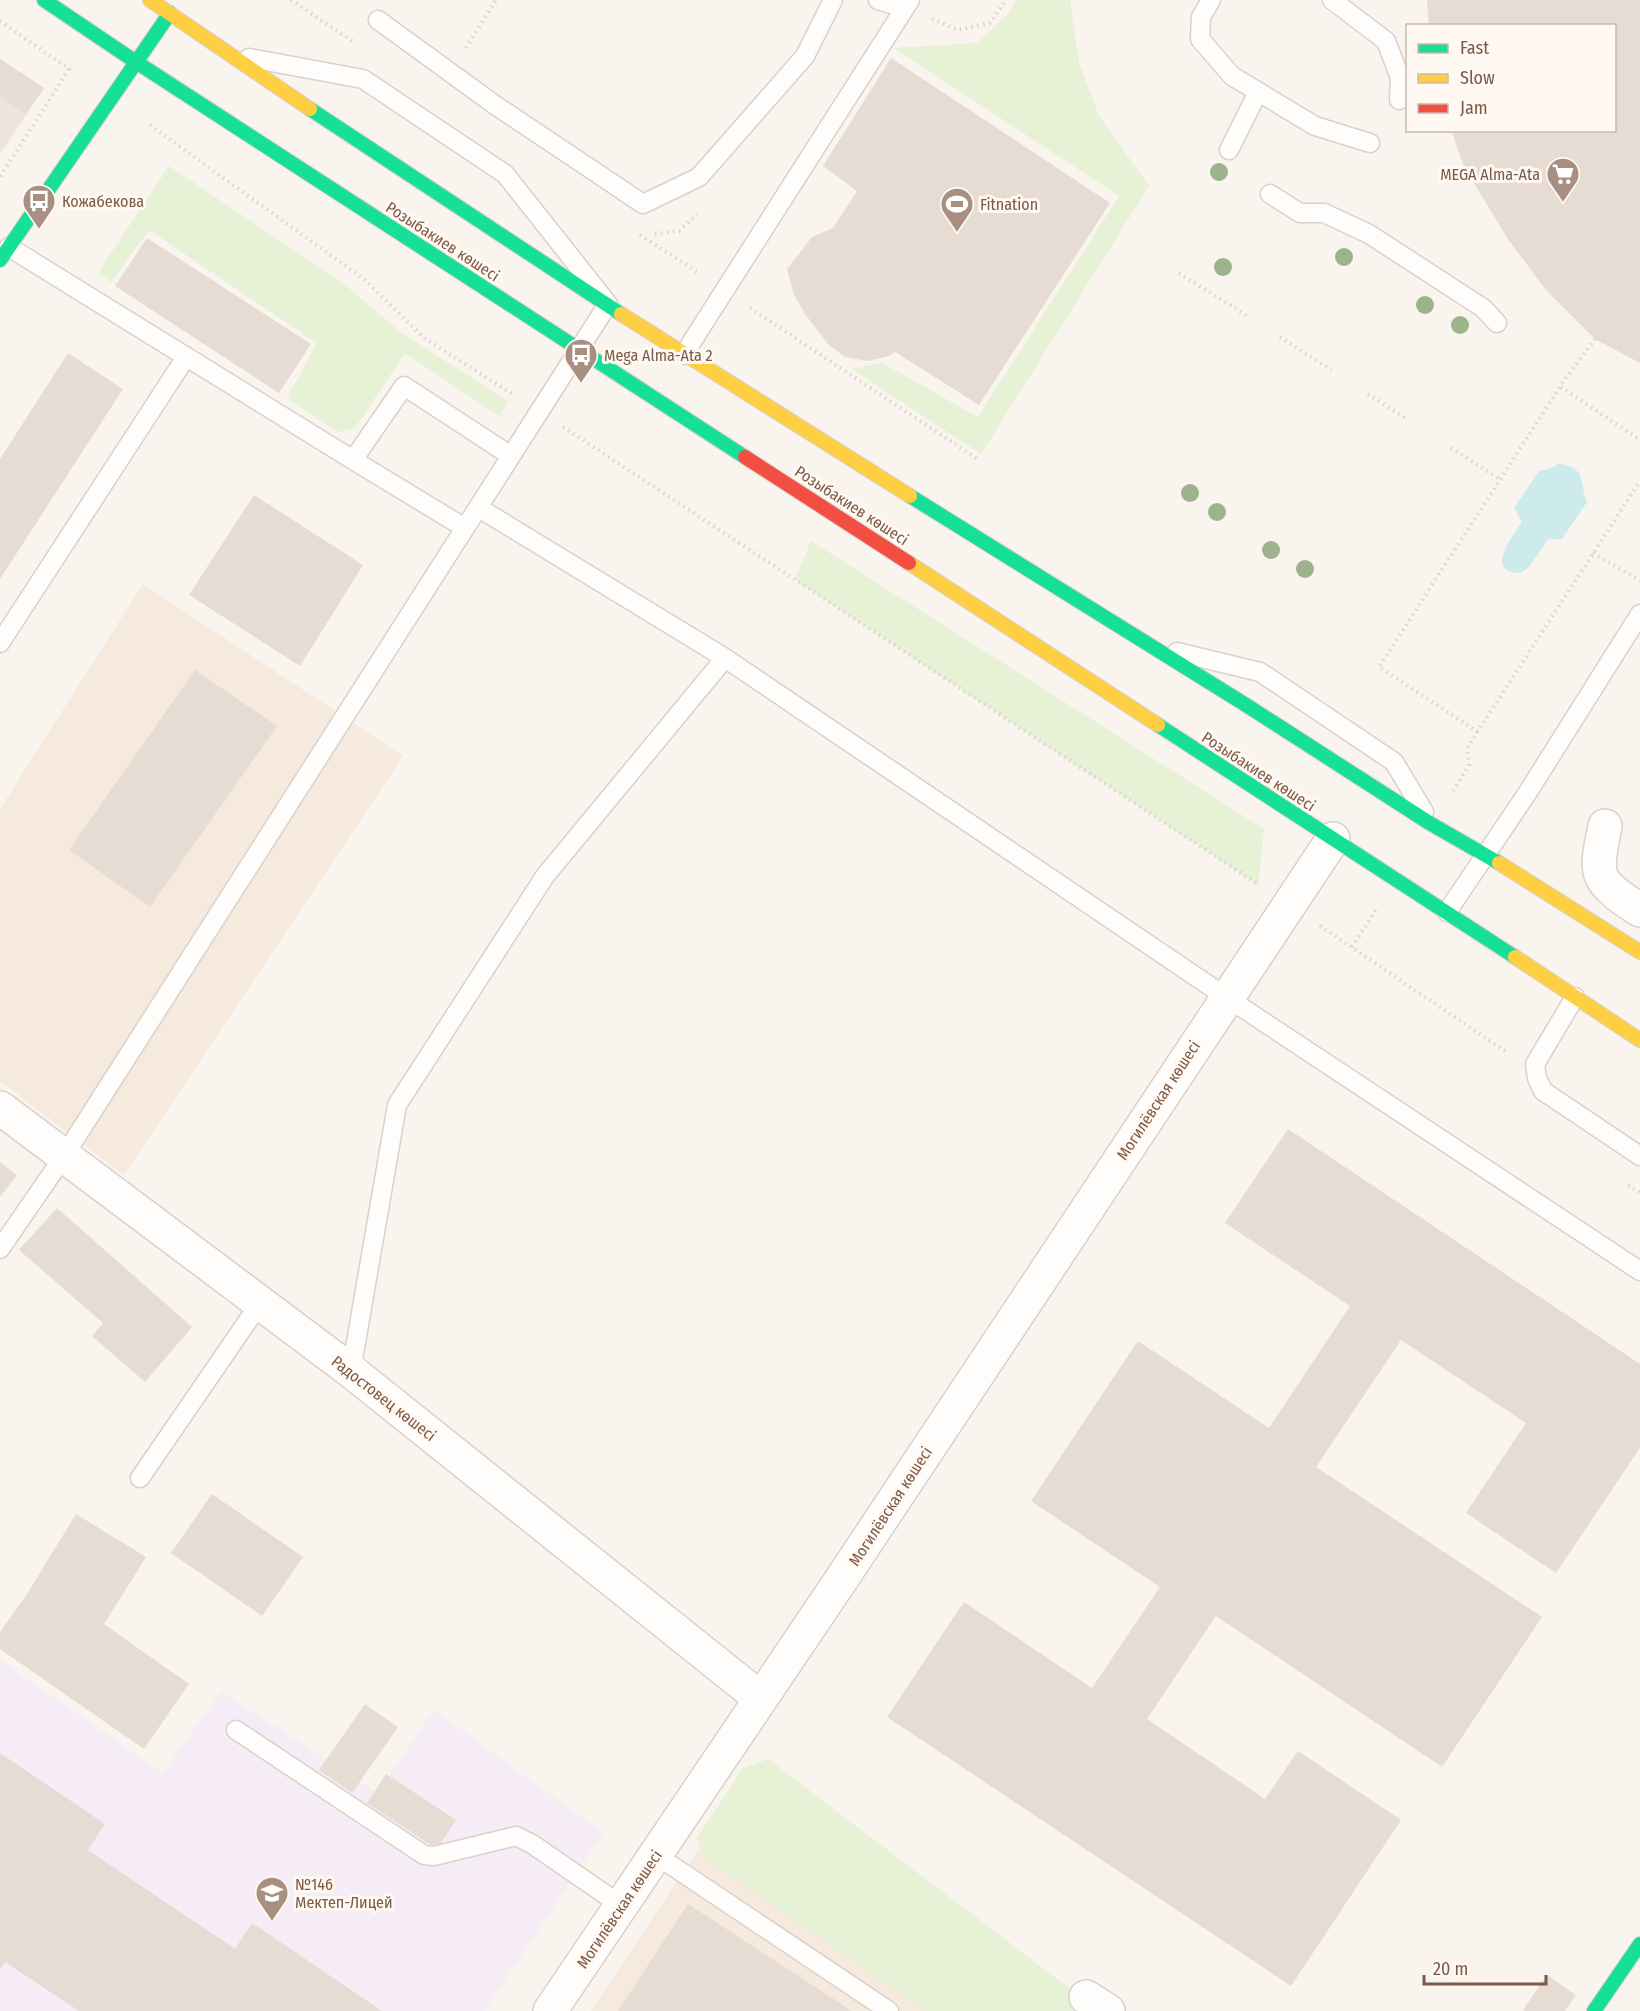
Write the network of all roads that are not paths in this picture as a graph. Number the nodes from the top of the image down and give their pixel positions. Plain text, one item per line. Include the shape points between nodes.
1 (44, 0) edge
2 (150, 0) edge
3 (833, 0) edge
4 (878, 0) edge
5 (1211, 0) edge
6 (1332, 0) edge
7 (908, 4) edge
8 (170, 13) junction
9 (378, 20) dead end
10 (230, 55) junction
11 (136, 62) junction
12 (1258, 92) junction
13 (1399, 100) dead end
14 (1370, 143) dead end
15 (1229, 150) dead end
16 (1270, 194) dead end
17 (4, 254) edge
18 (608, 304) junction
19 (1497, 323) dead end
20 (579, 349) junction
21 (686, 355) junction
22 (186, 357) junction
23 (511, 456) junction
24 (353, 460) junction
25 (479, 508) junction
26 (465, 528) junction
27 (1640, 614) edge
28 (0, 643) edge
29 (1148, 645) junction
30 (725, 658) junction
31 (1431, 824) junction
32 (1605, 826) dead end
33 (1332, 839) junction
34 (1487, 856) junction
35 (1640, 910) edge
36 (1448, 912) junction
37 (1640, 952) edge
38 (1226, 997) junction
39 (1575, 997) junction
40 (1640, 1040) edge
41 (0, 1108) edge
42 (64, 1156) junction
43 (1640, 1156) edge
44 (0, 1249) edge
45 (1640, 1271) edge
46 (260, 1303) junction
47 (351, 1371) junction
48 (140, 1478) dead end
49 (760, 1698) junction
50 (236, 1730) dead end
51 (656, 1855) junction
52 (622, 1906) junction
53 (1640, 1944) edge
54 (550, 2011) edge
55 (889, 2011) edge
56 (1594, 2011) edge

1 - 11 main road, Розыбакиев көшесі
2 - 8 main road
3 - 9 lane via 805,56 699,177 643,204 495,105
4 - 7 lane
5 - 12 lane via 1201,17 1200,39 1232,76
6 - 13 lane via 1386,41 1400,78
7 - 21 lane
8 - 10 main road
8 - 11 main road
10 - 18 main road
10 - 18 lane via 363,79 505,174
11 - 17 main road
11 - 20 main road, Розыбакиев көшесі
12 - 14 lane via 1315,126
12 - 15 lane
16 - 19 lane via 1300,213 1324,213 1369,234 1483,308
17 - 22 lane
18 - 20 lane
18 - 21 main road
20 - 23 lane
20 - 33 main road, Розыбакиев көшесі
21 - 29 main road
22 - 24 lane
22 - 28 lane
23 - 24 lane via 404,386
23 - 25 lane
24 - 26 lane
25 - 26 lane
25 - 30 lane
26 - 42 lane
27 - 34 lane
29 - 31 main road
29 - 31 lane via 1260,672 1394,762
30 - 38 lane
30 - 47 lane via 545,876 397,1105
31 - 34 main road
32 - 35 street via 1601,875 1622,900
33 - 36 main road, Розыбакиев көшесі
33 - 38 street, Могилёвская көшесі
34 - 36 lane
34 - 37 main road
36 - 39 main road, Розыбакиев көшесі
38 - 45 lane
38 - 49 street, Могилёвская көшесі
39 - 40 main road, Розыбакиев көшесі
39 - 43 lane via 1535,1064 1537,1078 1543,1091
41 - 42 street, Радостовец көшесі
42 - 44 lane
42 - 46 street, Радостовец көшесі
46 - 47 street, Радостовец көшесі
46 - 48 lane
47 - 49 street, Радостовец көшесі
49 - 51 street, Могилёвская көшесі
50 - 52 lane via 424,1855 434,1856 516,1836
51 - 52 street, Могилёвская көшесі
51 - 55 lane
52 - 54 street, Могилёвская көшесі
53 - 56 main road

